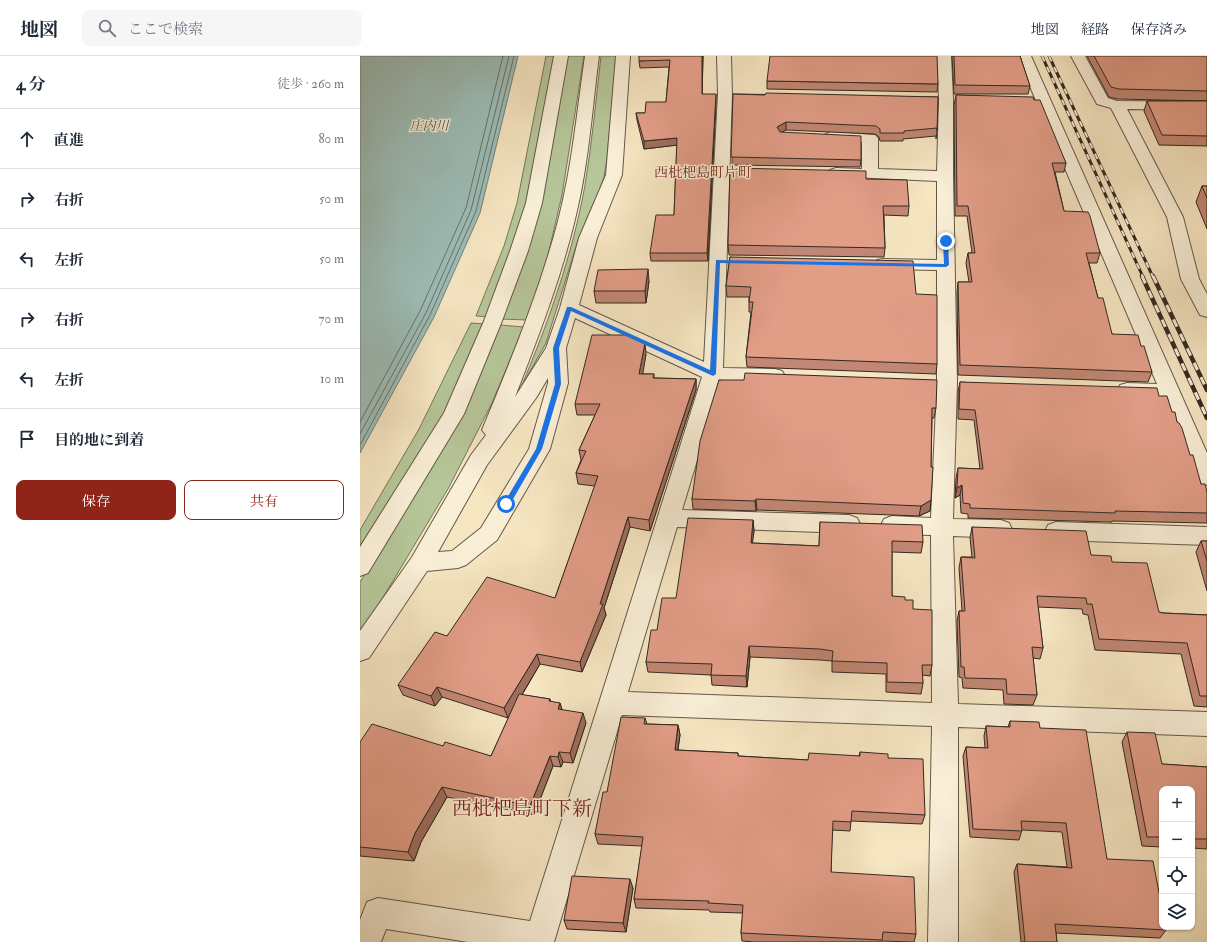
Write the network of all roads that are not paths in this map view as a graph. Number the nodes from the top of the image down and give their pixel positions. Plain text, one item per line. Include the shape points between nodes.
1 (561, 56) edge
2 (592, 56) edge
3 (624, 56) edge
4 (724, 56) edge
5 (944, 56) edge
6 (1024, 56) edge
7 (1078, 56) edge
8 (725, 94) junction
9 (741, 94) edge
10 (930, 99) edge
11 (946, 99) junction
12 (961, 99) edge
13 (1117, 105) junction
14 (1207, 106) edge
15 (817, 137) edge
16 (823, 173) edge
17 (870, 174) junction
18 (945, 176) junction
19 (868, 264) edge
20 (946, 265) junction
21 (1188, 272) junction
22 (1207, 273) edge
23 (569, 308) junction
24 (1207, 311) edge
25 (556, 348) junction
26 (713, 374) junction
27 (790, 377) edge
28 (1106, 389) edge
29 (1170, 392) junction
30 (479, 460) junction
31 (1207, 477) edge
32 (669, 518) junction
33 (942, 527) junction
34 (1207, 536) edge
35 (420, 563) junction
36 (360, 567) edge
37 (360, 651) edge
38 (612, 703) junction
39 (945, 715) junction
40 (1207, 724) edge
41 (539, 940) edge
42 (366, 942) edge
43 (943, 942) edge

1 - 36 street via 534,203 493,321 454,414
2 - 30 street via 573,191 558,252 535,324
3 - 23 street via 614,175 588,238
4 - 8 street
5 - 11 street
6 - 29 street via 1037,101
7 - 13 street via 1102,101
8 - 9 street
8 - 26 street via 729,171 726,262
10 - 11 street
11 - 12 street
11 - 18 street
13 - 14 street
13 - 21 street via 1175,217
15 - 17 street via 870,138
16 - 17 street
17 - 18 street
18 - 20 street
19 - 20 street
20 - 33 street via 947,383
21 - 22 street
21 - 24 street
23 - 25 street
23 - 26 street
25 - 30 street via 529,393
25 - 35 street via 558,384 539,449 489,534 458,559
26 - 27 street
26 - 32 street
28 - 29 street
29 - 31 street
30 - 35 street
32 - 33 street
32 - 38 street
33 - 34 street
33 - 39 street
35 - 37 street
38 - 39 street
38 - 41 street
39 - 40 street
39 - 43 street
41 - 42 street via 378,913

